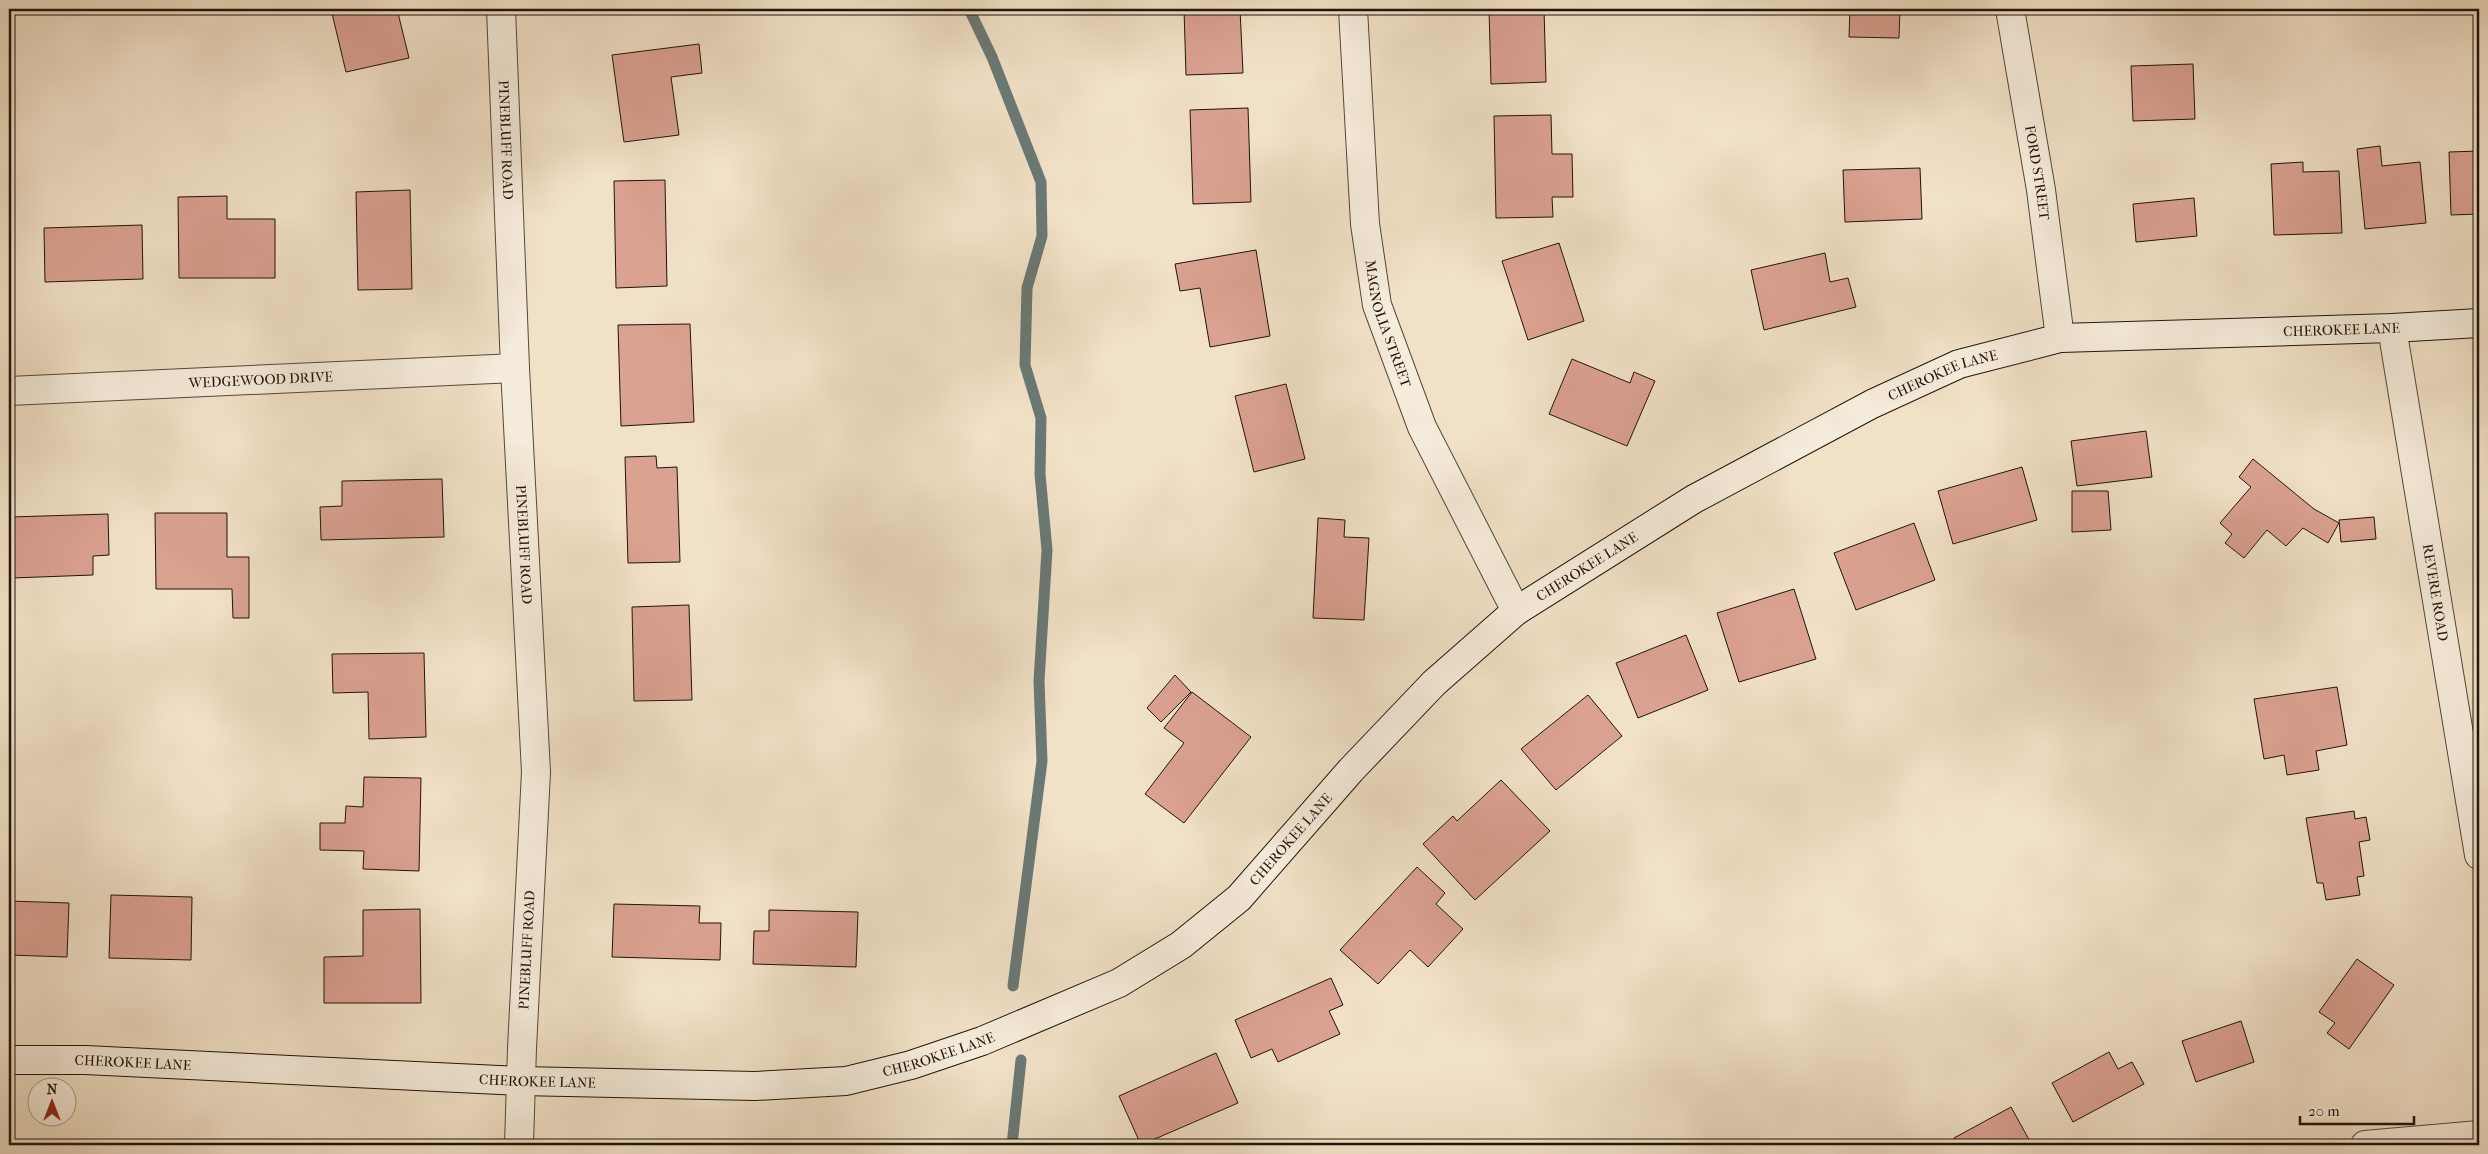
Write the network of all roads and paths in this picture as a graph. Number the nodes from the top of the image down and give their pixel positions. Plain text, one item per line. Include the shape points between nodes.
1 (501, 9) edge
2 (1353, 9) edge
3 (2010, 9) edge
4 (2479, 323) edge
5 (2392, 328) junction
6 (2060, 338) junction
7 (515, 368) junction
8 (9, 391) edge
9 (1516, 611) junction
10 (2479, 855) edge
11 (9, 1060) edge
12 (520, 1081) junction
13 (2479, 1135) edge
14 (519, 1145) edge
15 (2365, 1145) edge

1 - 7 street, PINEBLUFF ROAD
2 - 9 street, MAGNOLIA STREET via 1365,224 1377,305 1422,427
3 - 6 street, FORD STREET via 2042,190
4 - 5 street, CHEROKEE LANE
5 - 6 street, CHEROKEE LANE
5 - 10 street, REVERE ROAD
6 - 9 street, CHEROKEE LANE via 1959,364 1872,404 1694,499
7 - 8 street, WEDGEWOOD DRIVE
7 - 12 street, PINEBLUFF ROAD via 536,772
9 - 12 street, CHEROKEE LANE via 1434,683 1351,770 1239,898 1181,945 1119,983 982,1041 911,1065 846,1081 755,1086
11 - 12 street, CHEROKEE LANE via 85,1060
12 - 14 street, PINEBLUFF ROAD
13 - 15 street

